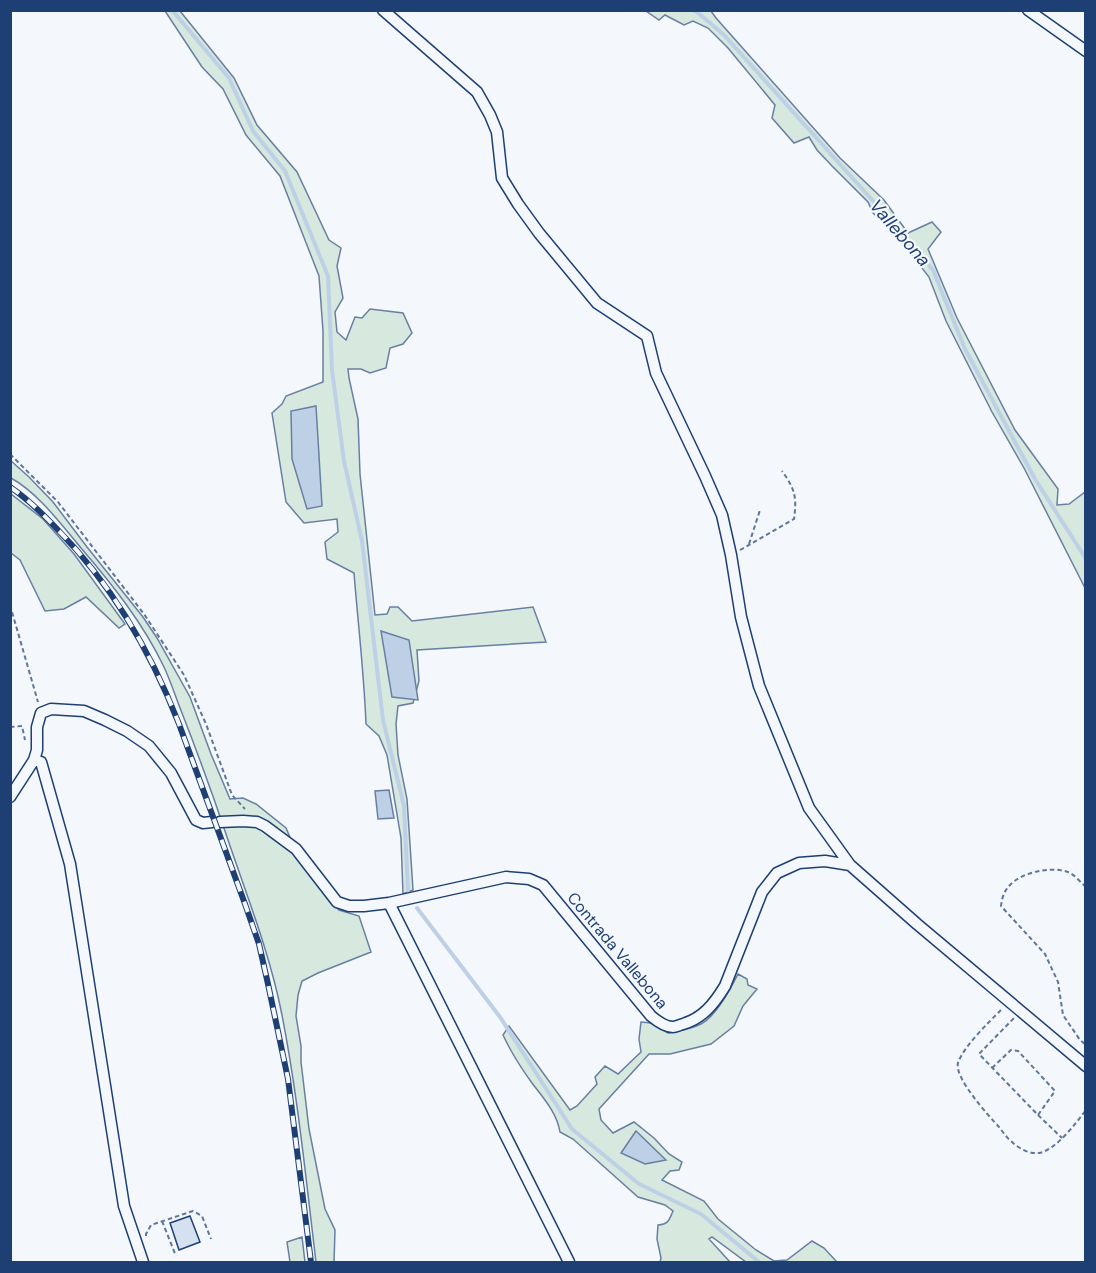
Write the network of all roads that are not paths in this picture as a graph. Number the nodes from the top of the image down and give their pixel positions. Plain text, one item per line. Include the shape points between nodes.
1 (383, 10) edge
2 (1028, 10) edge
3 (1086, 51) edge
4 (34, 760) junction
5 (10, 797) edge
6 (850, 865) junction
7 (389, 903) junction
8 (1086, 1066) edge
9 (143, 1263) edge
10 (569, 1263) edge

1 - 6 street via 477,92 497,132 502,178 518,204 597,303 647,336 656,372 722,515 741,617 759,686 809,808
2 - 3 street
4 - 5 street
4 - 7 street, Contrada Vallebona via 41,713 51,709 84,711 149,746 171,773 196,820 257,822 296,849 337,902 349,906
4 - 9 street via 41,762 70,864 124,1206
6 - 7 street, Contrada Vallebona via 825,861 799,863 777,873 762,892 717,1000 704,1014 673,1027 651,1016 543,885 529,879 506,878
6 - 8 street
7 - 10 street

